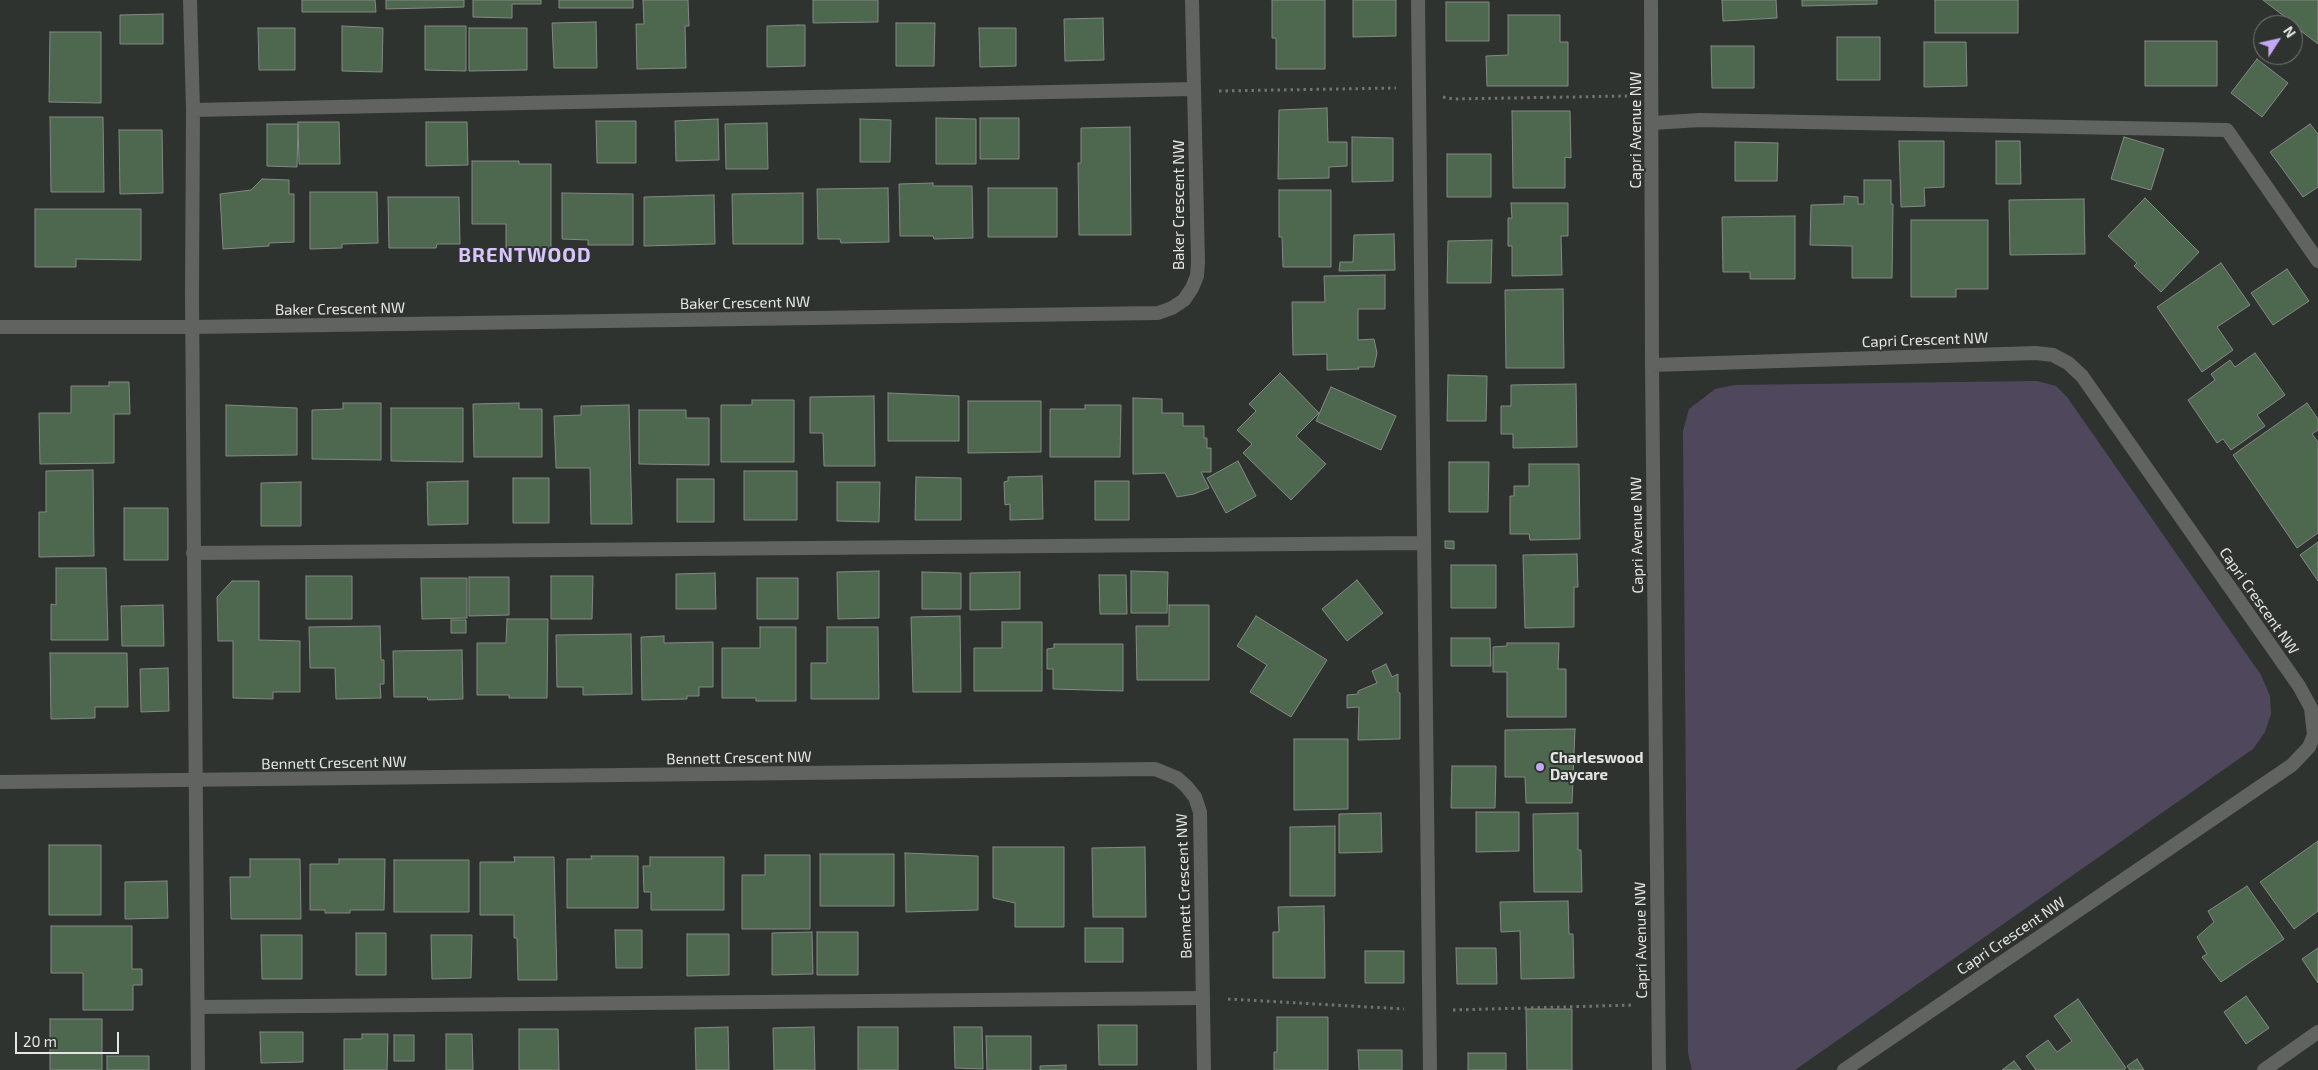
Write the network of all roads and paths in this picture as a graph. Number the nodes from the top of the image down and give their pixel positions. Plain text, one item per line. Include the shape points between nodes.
1 (190, 0) edge
2 (1192, 0) edge
3 (1418, 0) edge
4 (1651, 0) edge
5 (1194, 89) junction
6 (192, 110) junction
7 (1652, 123) junction
8 (2318, 261) edge
9 (0, 327) edge
10 (192, 327) junction
11 (1652, 365) junction
12 (1424, 543) junction
13 (193, 553) junction
14 (196, 780) junction
15 (0, 782) edge
16 (1203, 998) junction
17 (198, 1007) junction
18 (2318, 1032) edge
19 (198, 1070) edge
20 (1204, 1070) edge
21 (1430, 1070) edge
22 (1659, 1070) edge
23 (1844, 1070) edge
24 (2264, 1070) edge

1 - 6 street
2 - 5 street, Baker Crescent NW
3 - 12 street
4 - 7 street, Capri Avenue NW
5 - 6 street
5 - 10 street, Baker Crescent NW via 1197,276 1184,300 1158,314
6 - 10 street
7 - 8 street via 1700,120 2227,130
7 - 11 street, Capri Avenue NW
9 - 10 street, Baker Crescent NW
10 - 13 street
11 - 22 street, Capri Avenue NW
11 - 23 street, Capri Crescent NW via 2053,355 2082,376 2299,686 2311,708 2314,735 2309,747 2292,764
12 - 13 street
12 - 21 street
13 - 14 street
14 - 15 street, Bennett Crescent NW
14 - 16 street, Bennett Crescent NW via 1155,769 1177,778 1186,786 1200,812
14 - 17 street
16 - 17 street
16 - 20 street, Bennett Crescent NW
17 - 19 street
18 - 24 street

